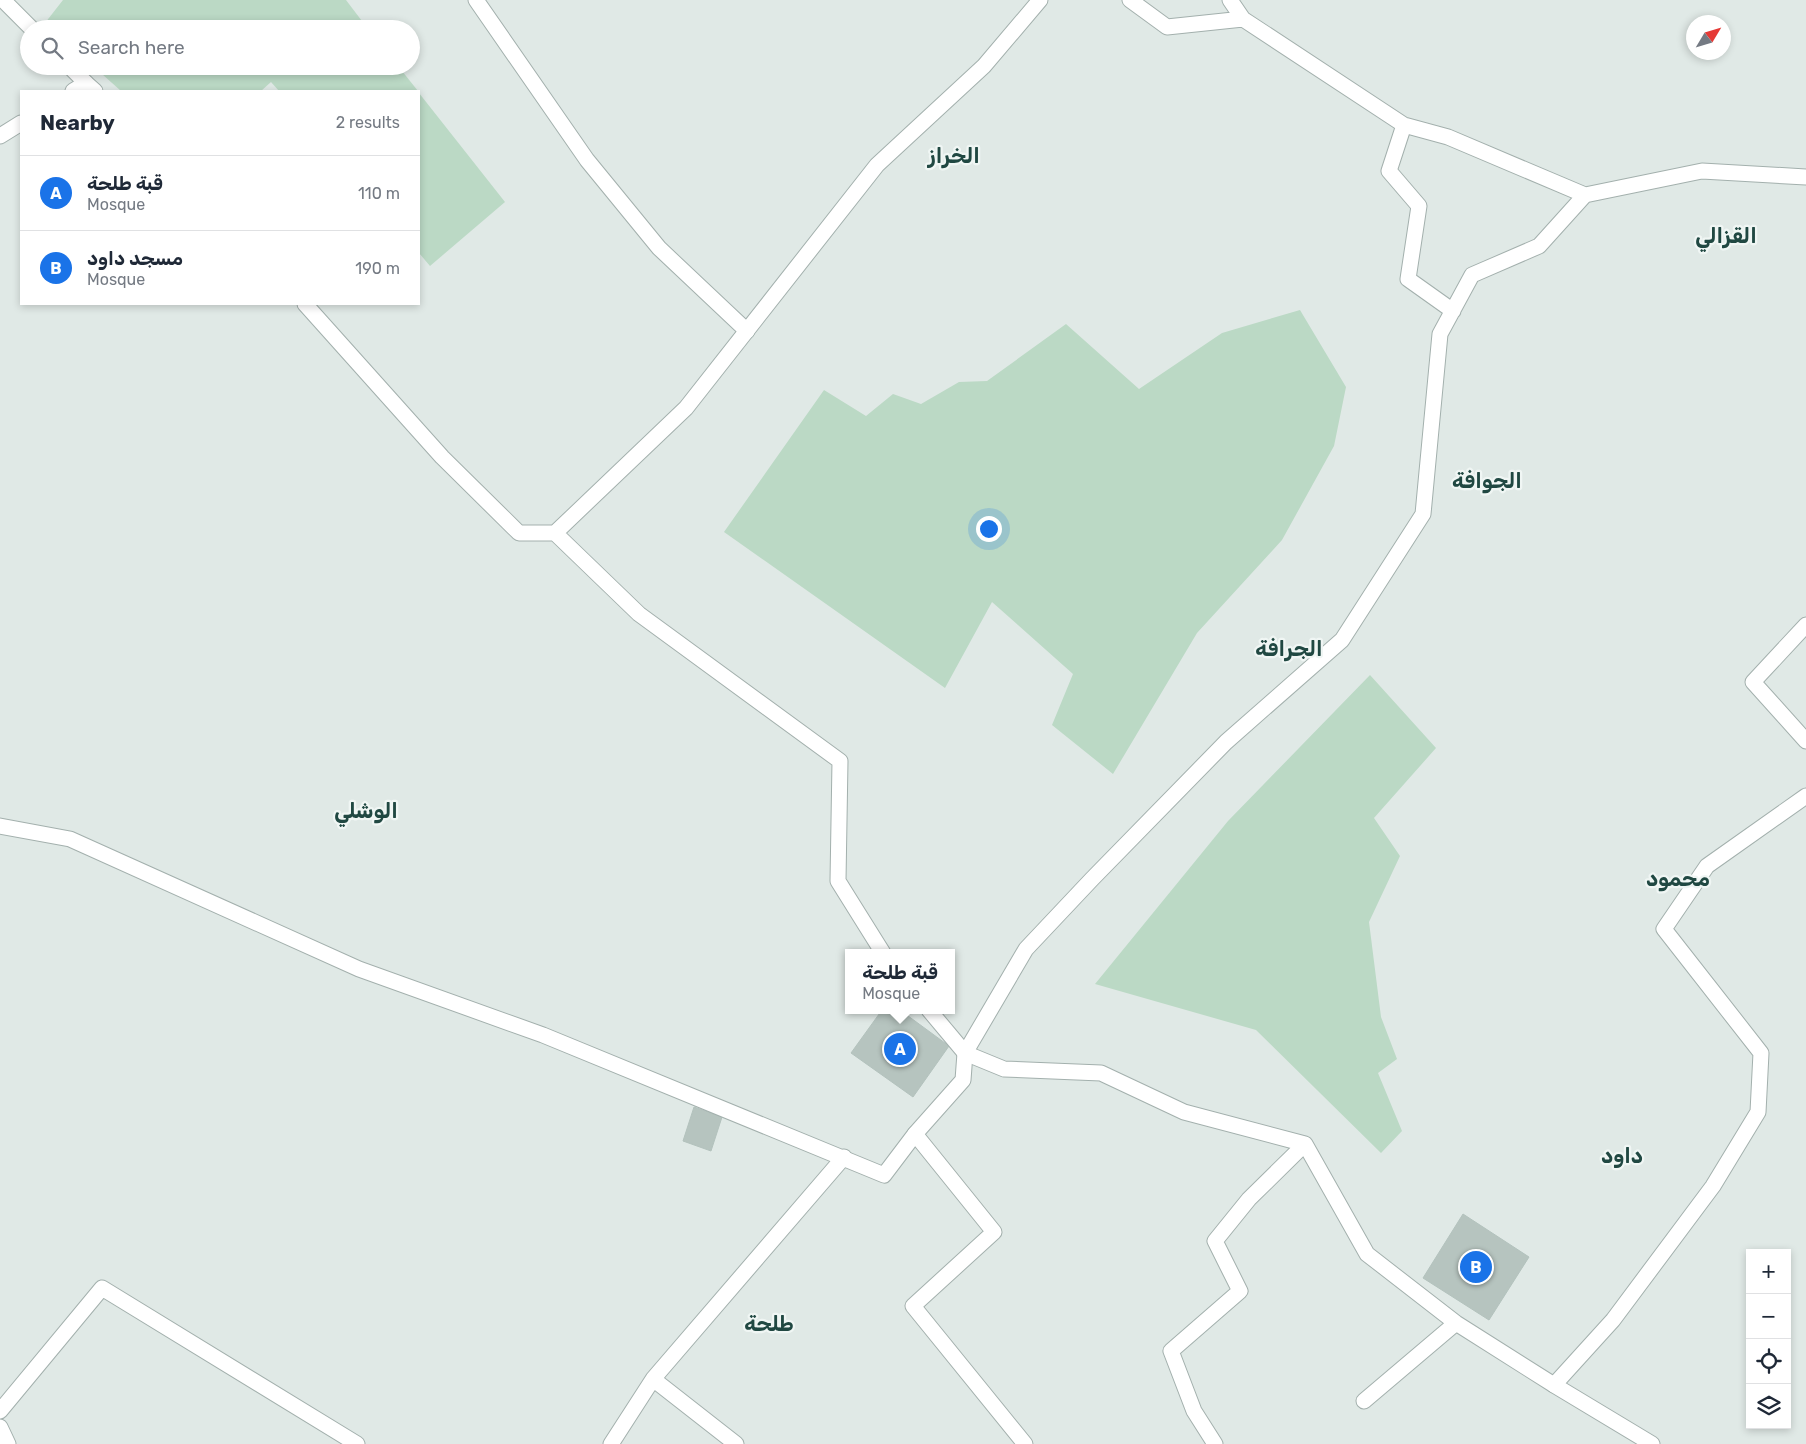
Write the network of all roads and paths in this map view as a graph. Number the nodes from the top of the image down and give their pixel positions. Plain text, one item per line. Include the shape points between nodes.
1 (3, 0) edge
2 (476, 0) edge
3 (1040, 0) edge
4 (1130, 0) edge
5 (1230, 0) edge
6 (1243, 19) junction
7 (23, 20) edge
8 (78, 75) edge
9 (90, 87) edge
10 (77, 90) edge
11 (20, 124) edge
12 (1404, 125) junction
13 (0, 136) edge
14 (1806, 177) edge
15 (1585, 195) junction
16 (306, 305) edge
17 (1453, 311) junction
18 (747, 331) junction
19 (555, 533) junction
20 (1806, 625) edge
21 (1806, 742) edge
22 (1806, 796) edge
23 (0, 826) edge
24 (880, 949) edge
25 (932, 1014) edge
26 (965, 1053) junction
27 (915, 1134) junction
28 (1306, 1144) junction
29 (844, 1157) junction
30 (1456, 1323) junction
31 (653, 1378) junction
32 (1554, 1385) junction
33 (1364, 1401) dead end
34 (0, 1411) edge
35 (0, 1427) edge
36 (1647, 1443) edge
37 (8, 1444) edge
38 (356, 1444) edge
39 (611, 1444) edge
40 (736, 1444) edge
41 (1025, 1444) edge
42 (1215, 1444) edge

1 - 7 street
2 - 18 street via 587,160 659,248
3 - 18 street via 984,66 877,165
4 - 6 street via 1167,27
5 - 6 street
6 - 12 street
8 - 9 street
9 - 10 street
11 - 13 street
12 - 15 street via 1448,137
12 - 17 street via 1389,171 1420,206 1408,279
14 - 15 street via 1702,171
15 - 17 street via 1539,246 1472,275
16 - 19 street via 442,457 520,533
17 - 26 street via 1440,334 1423,514 1342,640 1226,742 1026,949
18 - 19 street via 686,408
19 - 24 street via 638,614 840,761 838,881
20 - 21 street via 1753,682
22 - 32 street via 1707,866 1664,930 1761,1053 1758,1112 1713,1186 1613,1320
23 - 29 street via 70,839 359,969 543,1035
25 - 26 street
26 - 27 street via 962,1080
26 - 28 street via 1004,1069 1101,1073 1184,1112
27 - 29 street via 884,1175
27 - 41 street via 994,1232 913,1306
28 - 30 street via 1367,1254
28 - 42 street via 1249,1199 1215,1241 1240,1291 1171,1351 1194,1411
29 - 31 street
30 - 32 street
30 - 33 street
31 - 39 street
31 - 40 street
32 - 36 street
34 - 38 street via 102,1288
35 - 37 street

